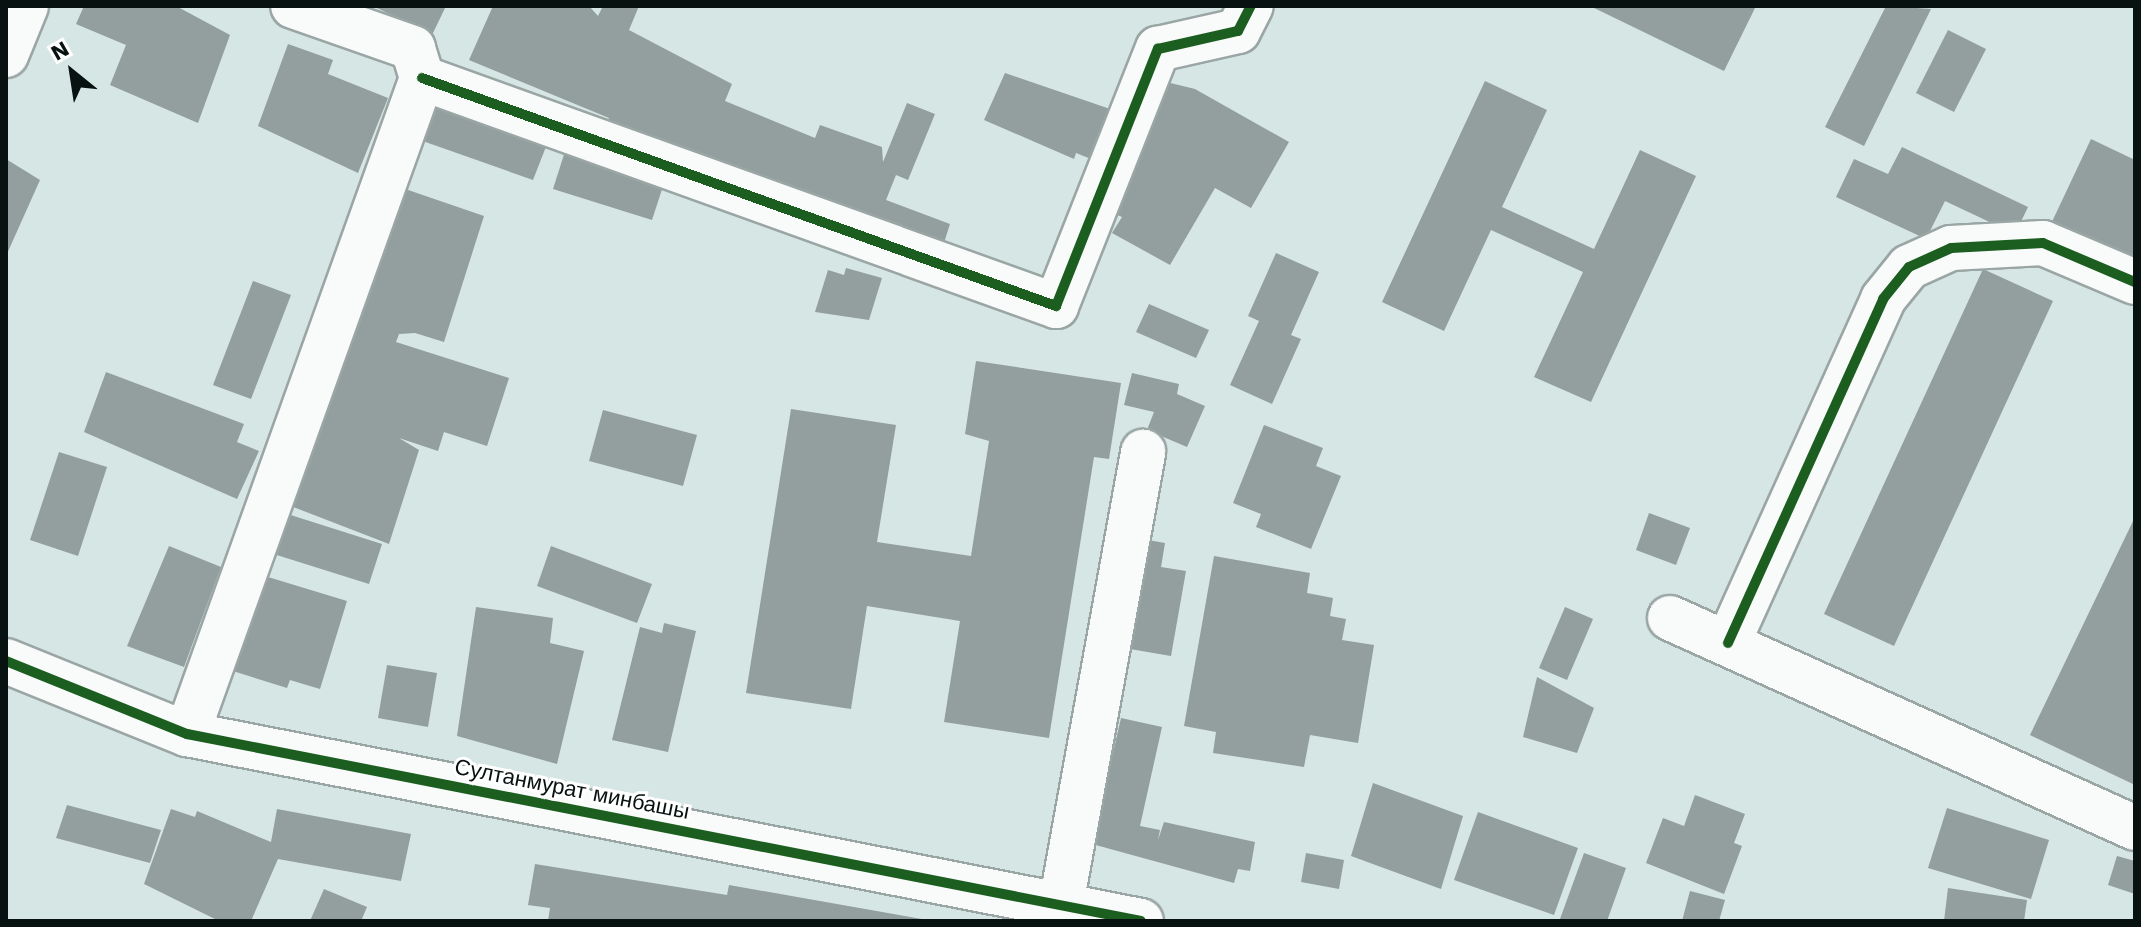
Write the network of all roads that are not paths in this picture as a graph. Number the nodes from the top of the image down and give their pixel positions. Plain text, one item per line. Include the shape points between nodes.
1 (26, 6) edge
2 (293, 6) edge
3 (1251, 6) edge
4 (6, 55) edge
5 (422, 78) junction
6 (2135, 282) edge
7 (1143, 452) dead end
8 (1670, 618) dead end
9 (1728, 643) junction
10 (6, 661) edge
11 (187, 734) junction
12 (2135, 828) edge
13 (1062, 913) edge
14 (1141, 921) edge

1 - 4 street
2 - 5 street via 413,48
3 - 5 street via 1238,31 1158,49 1056,306
5 - 11 street
6 - 9 street via 2043,243 1951,248 1909,267 1883,299
7 - 13 street
8 - 9 street
9 - 12 street
10 - 11 street, Султанмурат минбашы
11 - 13 street, Султанмурат минбашы
13 - 14 street, Султанмурат минбашы

